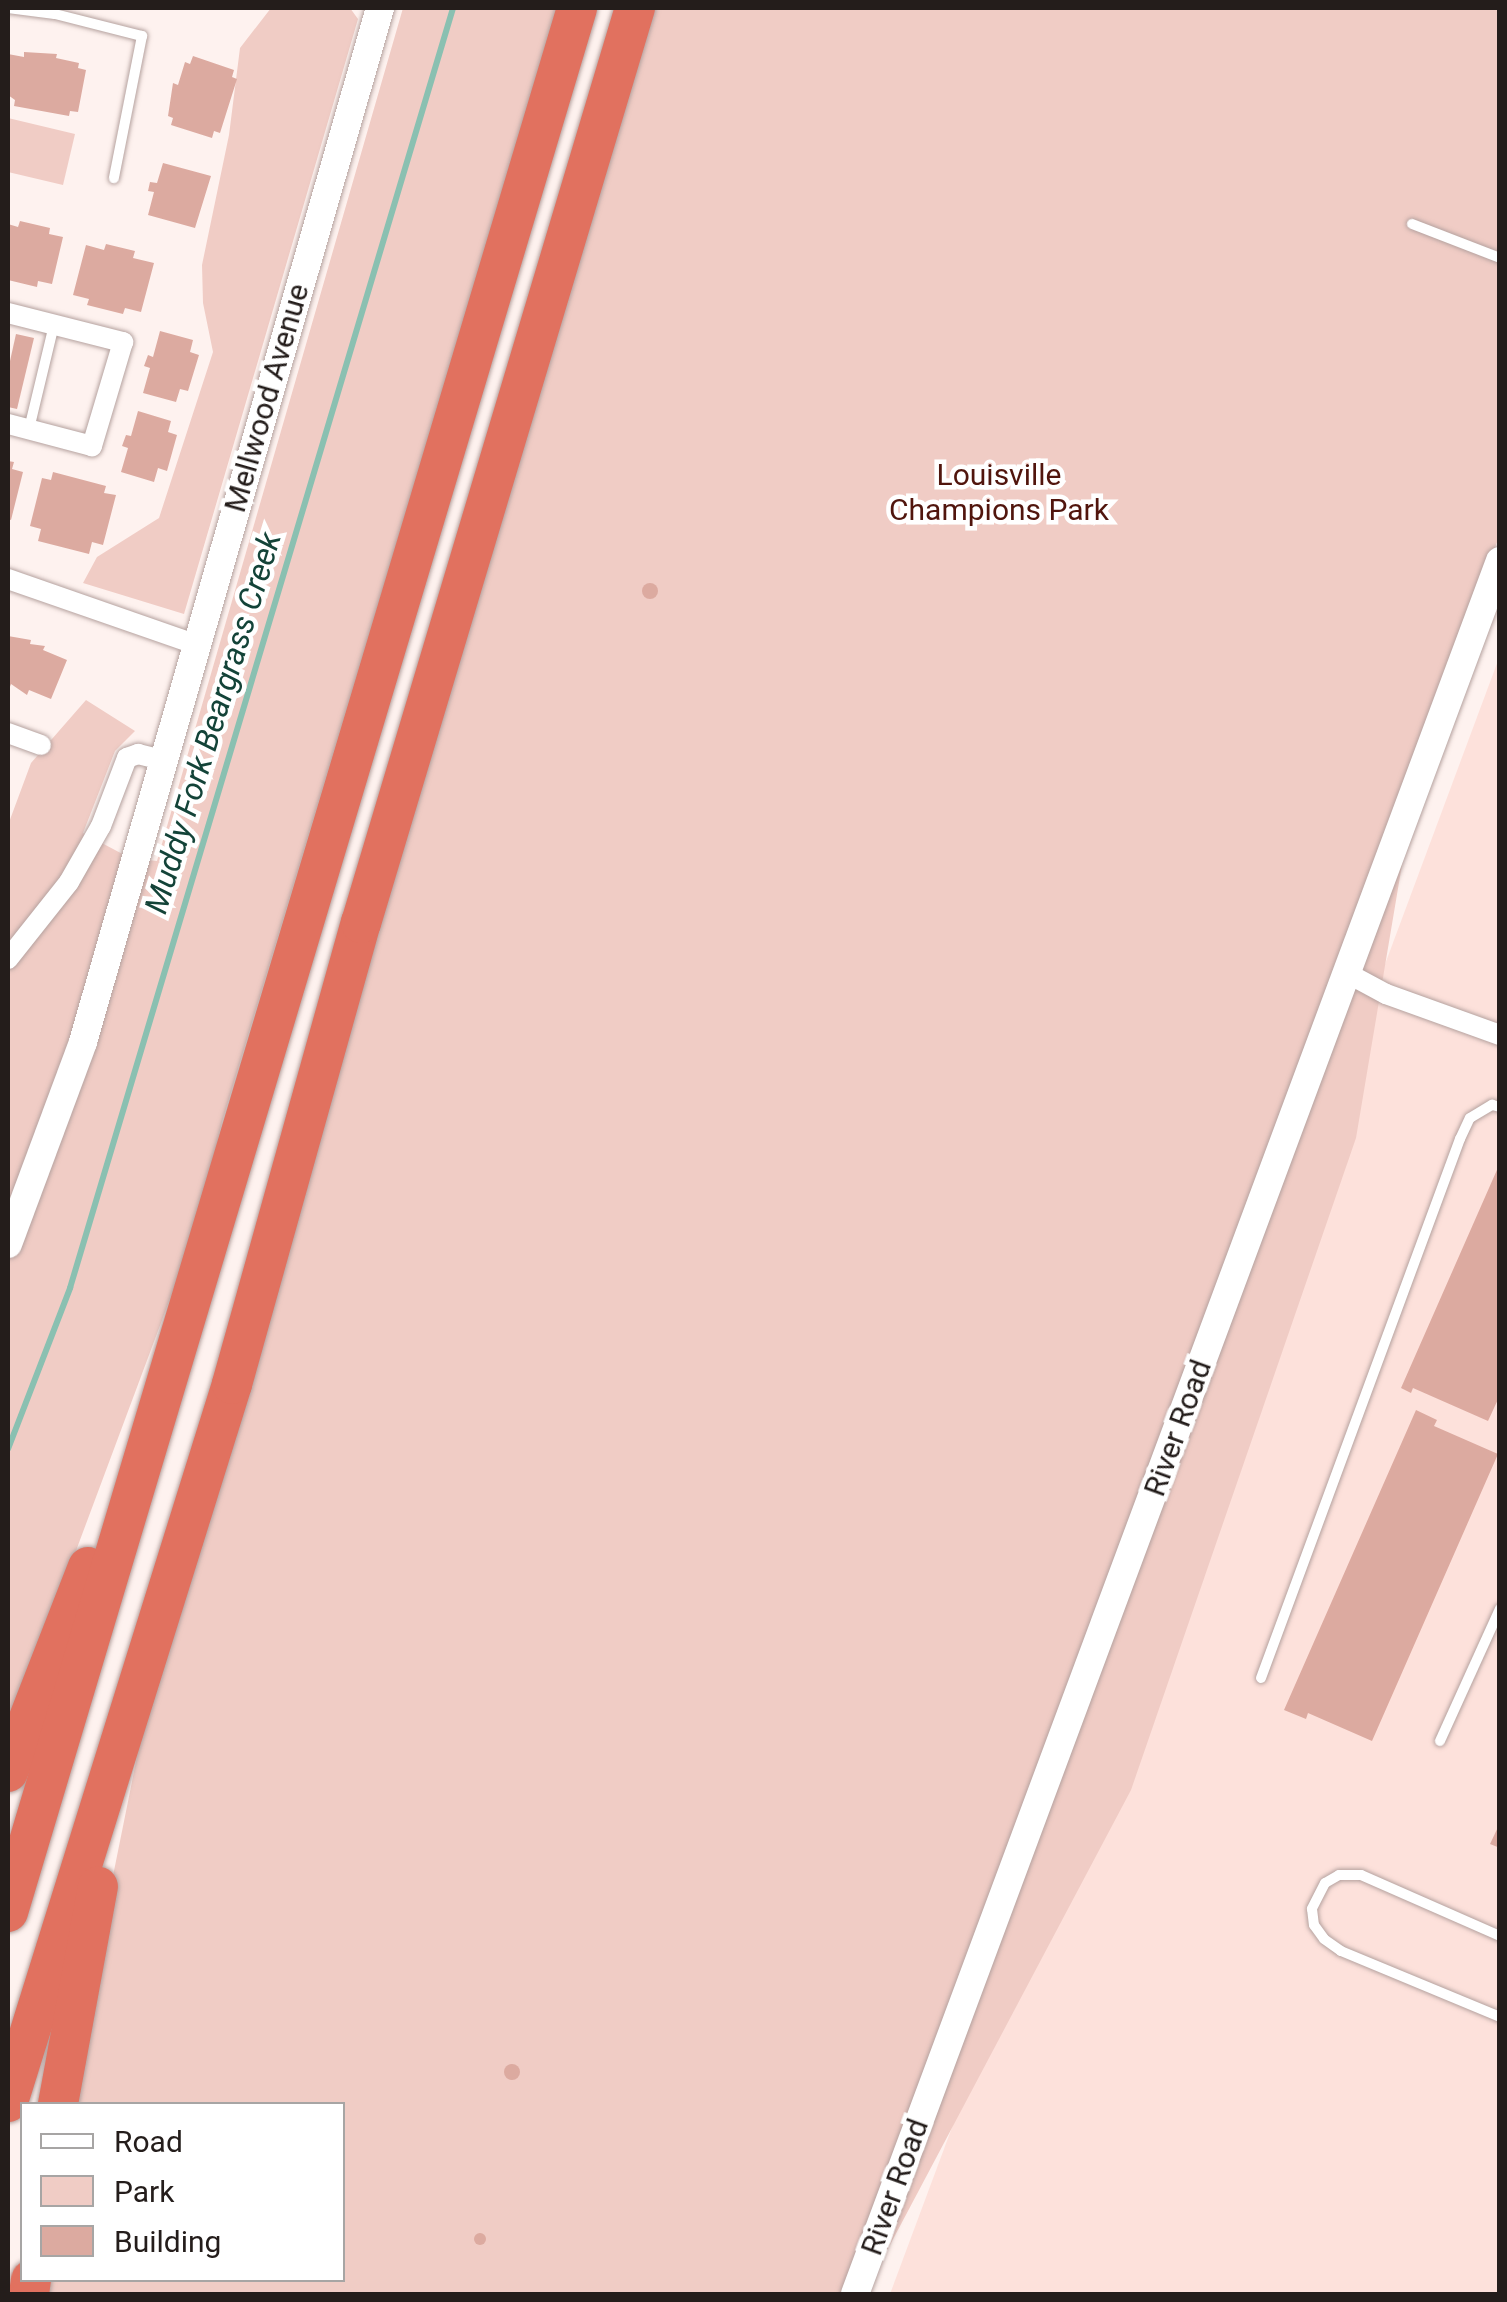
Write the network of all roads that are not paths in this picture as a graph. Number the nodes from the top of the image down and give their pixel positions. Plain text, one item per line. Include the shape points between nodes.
1 (8, 8) edge
2 (380, 8) edge
3 (577, 8) edge
4 (635, 8) edge
5 (114, 178) dead end
6 (1412, 224) dead end
7 (1500, 258) edge
8 (8, 313) edge
9 (54, 324) junction
10 (18, 427) edge
11 (1500, 561) edge
12 (8, 579) edge
13 (198, 644) junction
14 (8, 732) edge
15 (41, 744) dead end
16 (166, 761) junction
17 (8, 959) edge
18 (1347, 973) junction
19 (1500, 1036) edge
20 (1500, 1107) edge
21 (8, 1244) edge
22 (232, 1384) junction
23 (155, 1429) junction
24 (1500, 1609) edge
25 (1261, 1678) dead end
26 (1440, 1741) dead end
27 (8, 1772) edge
28 (8, 1912) edge
29 (1500, 1936) edge
30 (1500, 2017) edge
31 (8, 2102) edge
32 (58, 2102) edge
33 (856, 2294) edge

1 - 5 lane via 142,36
2 - 13 street, Mellwood Avenue
3 - 23 highway
4 - 22 highway via 360,923
6 - 7 lane
8 - 9 street
9 - 10 lane
9 - 10 street via 123,342 92,446
11 - 18 street, River Road
12 - 13 street
13 - 16 street, Mellwood Avenue
14 - 15 street
16 - 17 street via 127,758 101,826 69,882
16 - 21 street, Mellwood Avenue via 62,1107
18 - 19 street
18 - 33 street, River Road
20 - 25 lane via 1470,1118 1460,1140
22 - 31 highway
22 - 32 highway via 97,1894
23 - 27 highway via 108,1515
23 - 28 highway
24 - 26 lane
29 - 30 lane via 1361,1875 1340,1875 1325,1884 1312,1908 1314,1925 1341,1950

